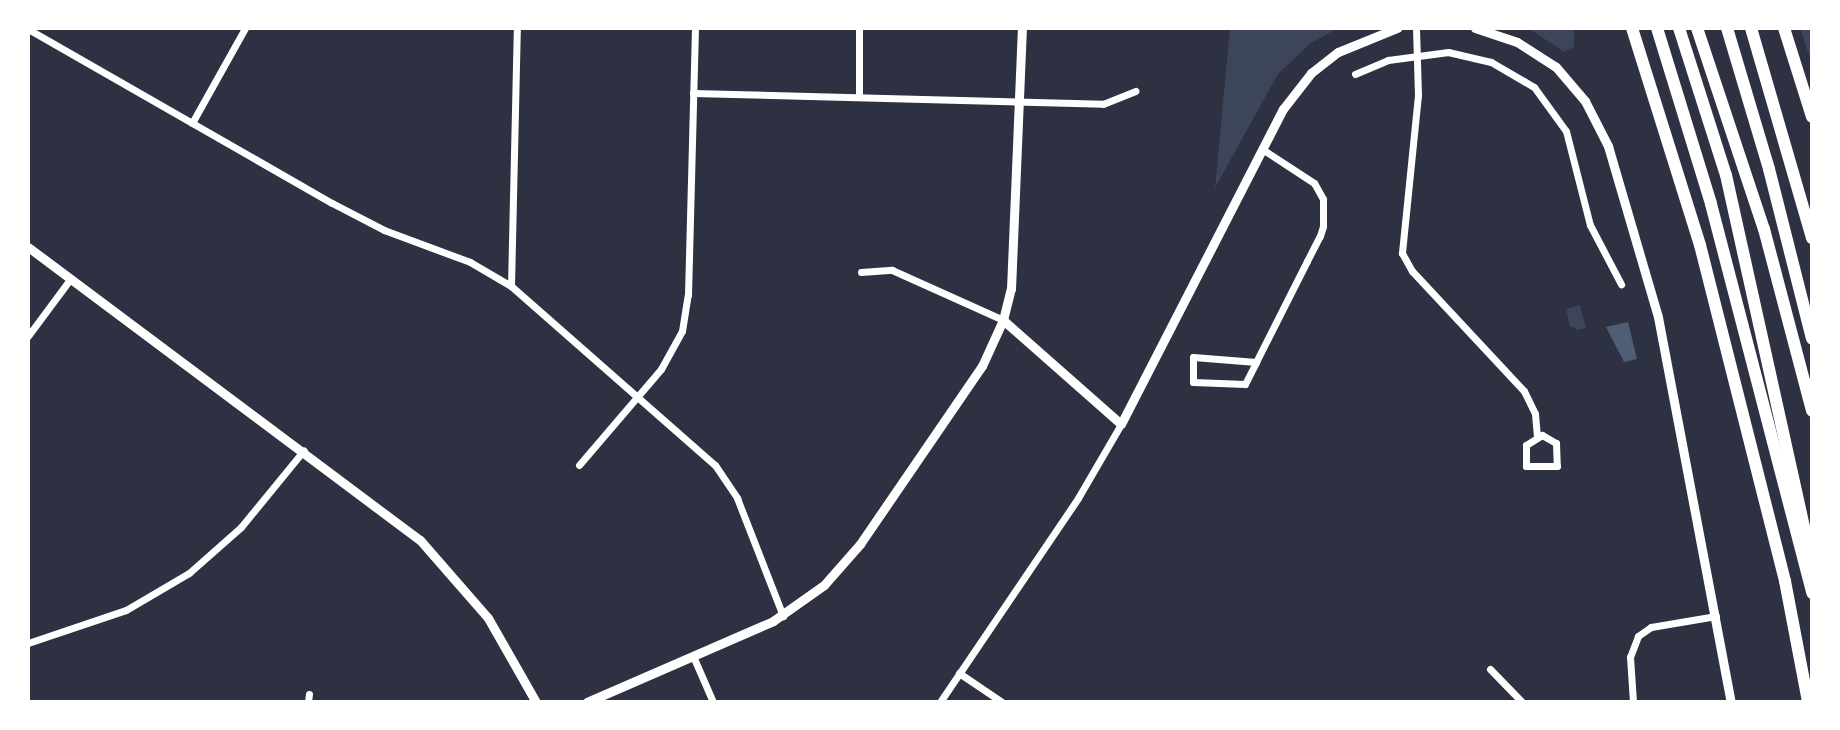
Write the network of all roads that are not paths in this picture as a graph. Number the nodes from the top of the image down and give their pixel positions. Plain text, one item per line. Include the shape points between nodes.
1 (245, 28) edge
2 (517, 28) edge
3 (695, 28) edge
4 (859, 28) edge
5 (1022, 28) edge
6 (1397, 28) edge
7 (1416, 28) edge
8 (1475, 28) edge
9 (1625, 28) edge
10 (1632, 28) edge
11 (1657, 28) edge
12 (1679, 28) edge
13 (1697, 28) edge
14 (1727, 28) edge
15 (1752, 28) edge
16 (1784, 28) edge
17 (28, 29) edge
18 (1418, 53) junction
19 (1355, 74) dead end
20 (1654, 89) junction
21 (1136, 91) dead end
22 (694, 93) junction
23 (859, 97) junction
24 (1018, 102) junction
25 (1812, 117) edge
26 (192, 123) junction
27 (1262, 149) junction
28 (1812, 238) edge
29 (28, 247) edge
30 (861, 272) dead end
31 (71, 278) junction
32 (1621, 284) dead end
33 (511, 285) junction
34 (1003, 320) junction
35 (28, 337) edge
36 (1812, 339) edge
37 (1256, 362) junction
38 (639, 396) junction
39 (1812, 411) edge
40 (1121, 424) junction
41 (1537, 435) junction
42 (304, 450) junction
43 (579, 464) dead end
44 (1812, 564) edge
45 (1812, 593) edge
46 (783, 616) junction
47 (1716, 616) junction
48 (28, 643) edge
49 (694, 656) junction
50 (1490, 670) dead end
51 (959, 673) junction
52 (536, 702) edge
53 (587, 702) edge
54 (713, 702) edge
55 (940, 702) edge
56 (1002, 702) edge
57 (1522, 702) edge
58 (1633, 702) edge
59 (1731, 702) edge
60 (1808, 702) edge

1 - 26 street
2 - 33 street
3 - 22 street
4 - 23 street
5 - 24 street
6 - 27 street via 1350,46 1311,74 1283,109
7 - 18 street
8 - 47 street via 1517,42 1556,67 1585,101 1608,146 1658,317
9 - 20 highway
10 - 20 highway
11 - 45 highway via 1712,204
12 - 44 highway via 1726,175
13 - 39 highway via 1764,229
14 - 36 highway via 1773,181
15 - 28 highway
16 - 25 highway
17 - 26 street
18 - 19 street
18 - 32 street via 1448,52 1491,62 1514,73 1548,100 1573,150 1590,225
18 - 41 street via 1402,253 1412,271 1524,391 1535,414
20 - 60 highway via 1767,508
21 - 24 street via 1103,104
22 - 23 street
22 - 38 street via 685,317 673,351
23 - 24 street
24 - 34 street via 1013,265
26 - 33 street via 384,230 470,262
27 - 37 street via 1314,183 1325,212 1320,236
27 - 40 street
29 - 31 street
30 - 34 street via 892,270
31 - 35 street
31 - 42 street
33 - 38 street
34 - 40 street
34 - 46 street via 982,366 860,544 824,585
37 - 37 street via 1245,384 1193,382 1193,357
38 - 43 street
38 - 46 street via 701,450 726,479
40 - 51 street via 1078,498
41 - 41 street via 1556,443 1557,466 1526,466 1526,445
42 - 48 street via 242,527 189,573 126,610
42 - 52 street via 385,511 445,566 488,618
46 - 49 street
47 - 58 street via 1651,627 1638,636 1630,657
47 - 59 street
49 - 53 street
49 - 54 street
50 - 57 street
51 - 55 street
51 - 56 street

